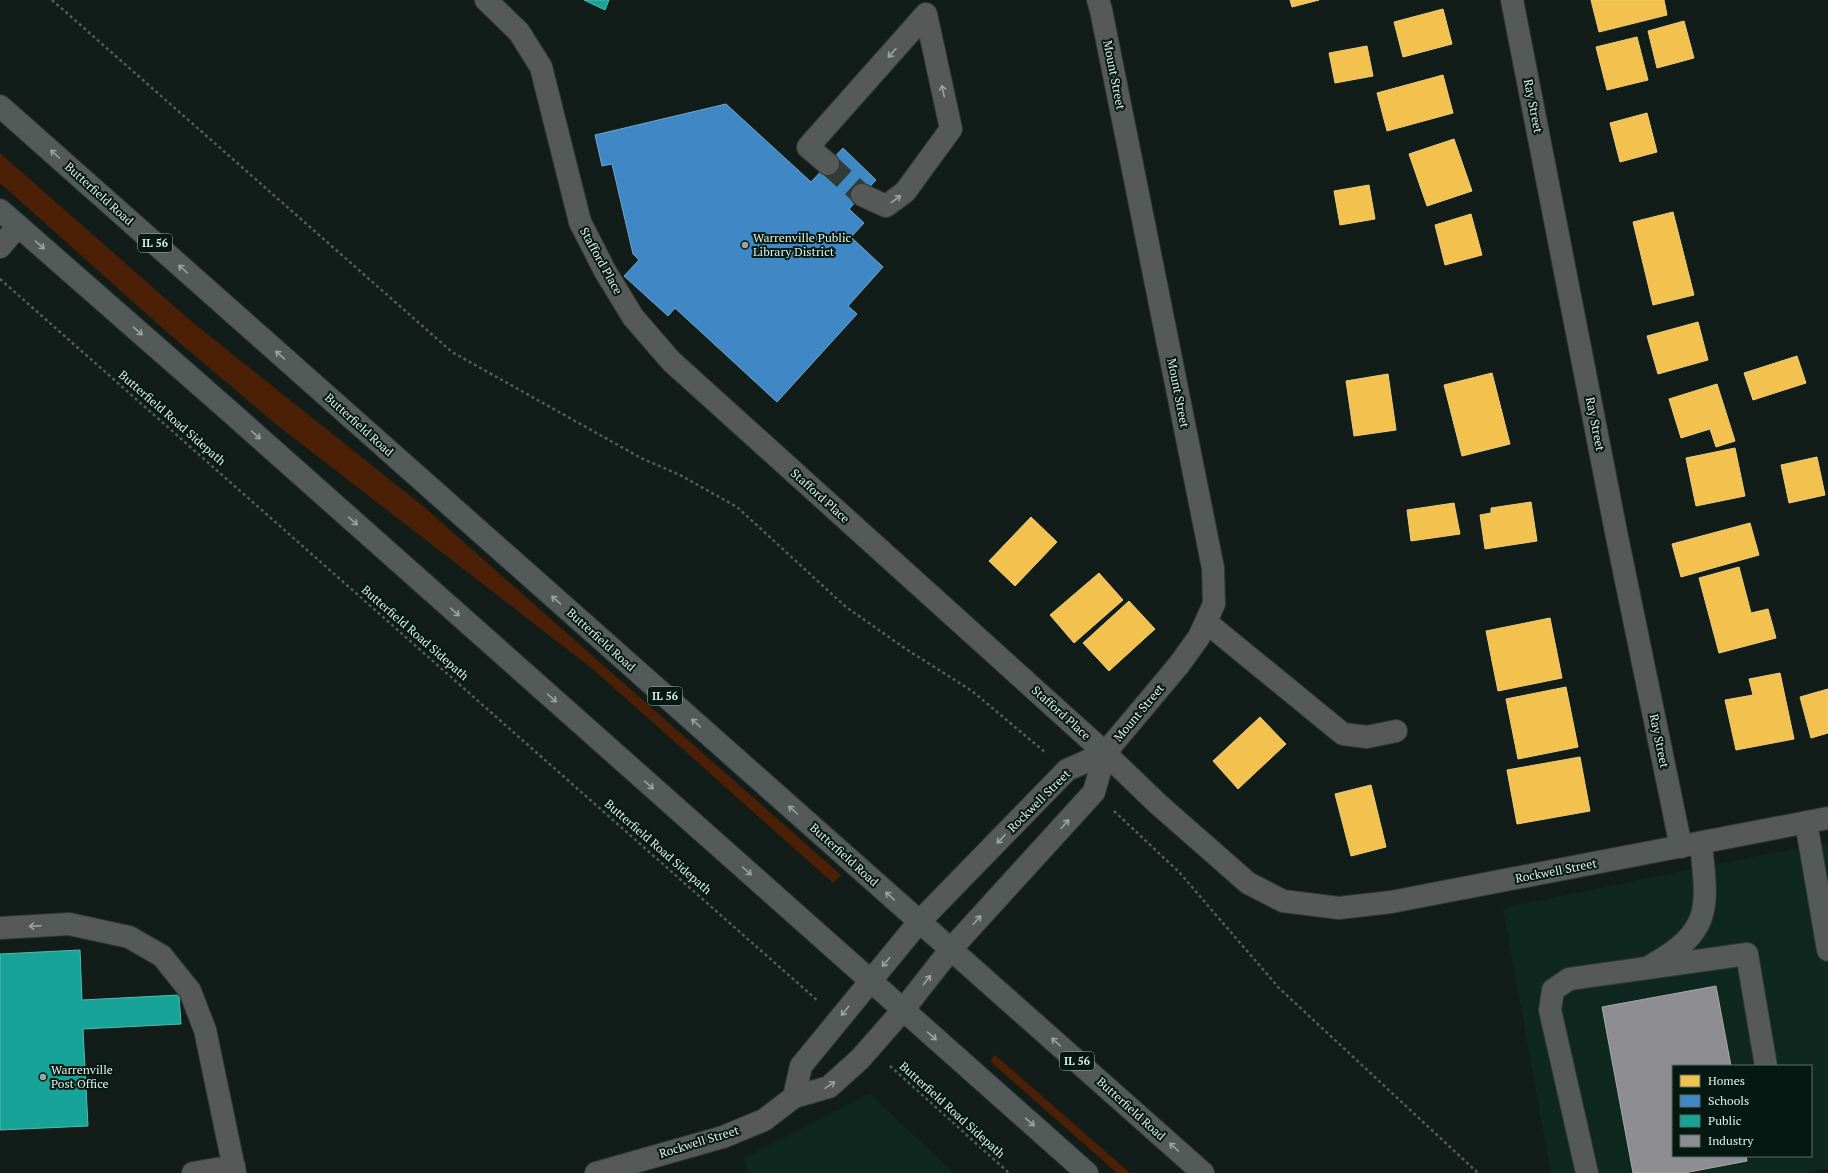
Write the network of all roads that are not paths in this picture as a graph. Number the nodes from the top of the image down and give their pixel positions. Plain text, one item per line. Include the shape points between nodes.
1 (486, 0) edge
2 (1098, 0) edge
3 (1512, 0) edge
4 (932, 7) edge
5 (0, 106) edge
6 (828, 164) tunnel mouth
7 (862, 195) tunnel mouth
8 (0, 210) edge
9 (18, 226) junction
10 (0, 247) edge
11 (1206, 622) junction
12 (1396, 731) dead end
13 (1105, 753) junction
14 (1828, 818) edge
15 (1806, 822) junction
16 (1691, 845) junction
17 (1283, 900) joint
18 (919, 922) junction
19 (0, 928) edge
20 (951, 949) junction
21 (1828, 950) edge
22 (1646, 968) junction
23 (870, 981) junction
24 (903, 1010) junction
25 (1766, 1065) edge
26 (794, 1096) junction
27 (235, 1169) edge
28 (192, 1173) edge
29 (596, 1173) edge
30 (1088, 1173) edge
31 (1203, 1173) edge
32 (1587, 1173) edge

1 - 13 street, Stafford Place via 519,32 541,67 580,222 605,271 633,317 671,361
2 - 11 street, Mount Street via 1213,568 1214,604
3 - 16 street, Ray Street via 1616,532
4 -> 6 street via 808,147
7 -> 4 street via 886,206 905,192 951,129
18 -> 5 main road, Butterfield Road / IL 56
8 - 9 main road
9 - 10 street
9 -> 23 main road
11 - 12 street via 1343,734 1367,737
11 - 13 street, Mount Street via 1199,637 1178,666
13 - 17 street, Stafford Place via 1158,804 1248,883
13 -> 18 street, Rockwell Street via 1067,770
20 -> 13 street, Rockwell Street via 1094,792
14 - 15 street, Rockwell Street
15 - 16 street, Rockwell Street
15 - 21 street
16 - 17 street, Rockwell Street via 1391,902 1339,908
16 - 22 street, Ray Street via 1706,896 1703,917 1688,940 1667,957
18 - 20 main road, Butterfield Road / IL 56
18 -> 23 street, Rockwell Street
27 -> 19 street via 205,1030 190,990 162,956 129,937 69,924
24 -> 20 street, Rockwell Street
31 -> 20 main road, Butterfield Road / IL 56
22 - 25 street via 1747,954
22 - 32 street via 1569,979 1553,990 1550,1010
23 - 24 main road
23 -> 26 street, Rockwell Street via 801,1066
26 -> 24 street, Rockwell Street via 829,1087 860,1059
24 -> 30 main road
26 - 29 street, Rockwell Street via 764,1120 737,1131
27 - 28 street

